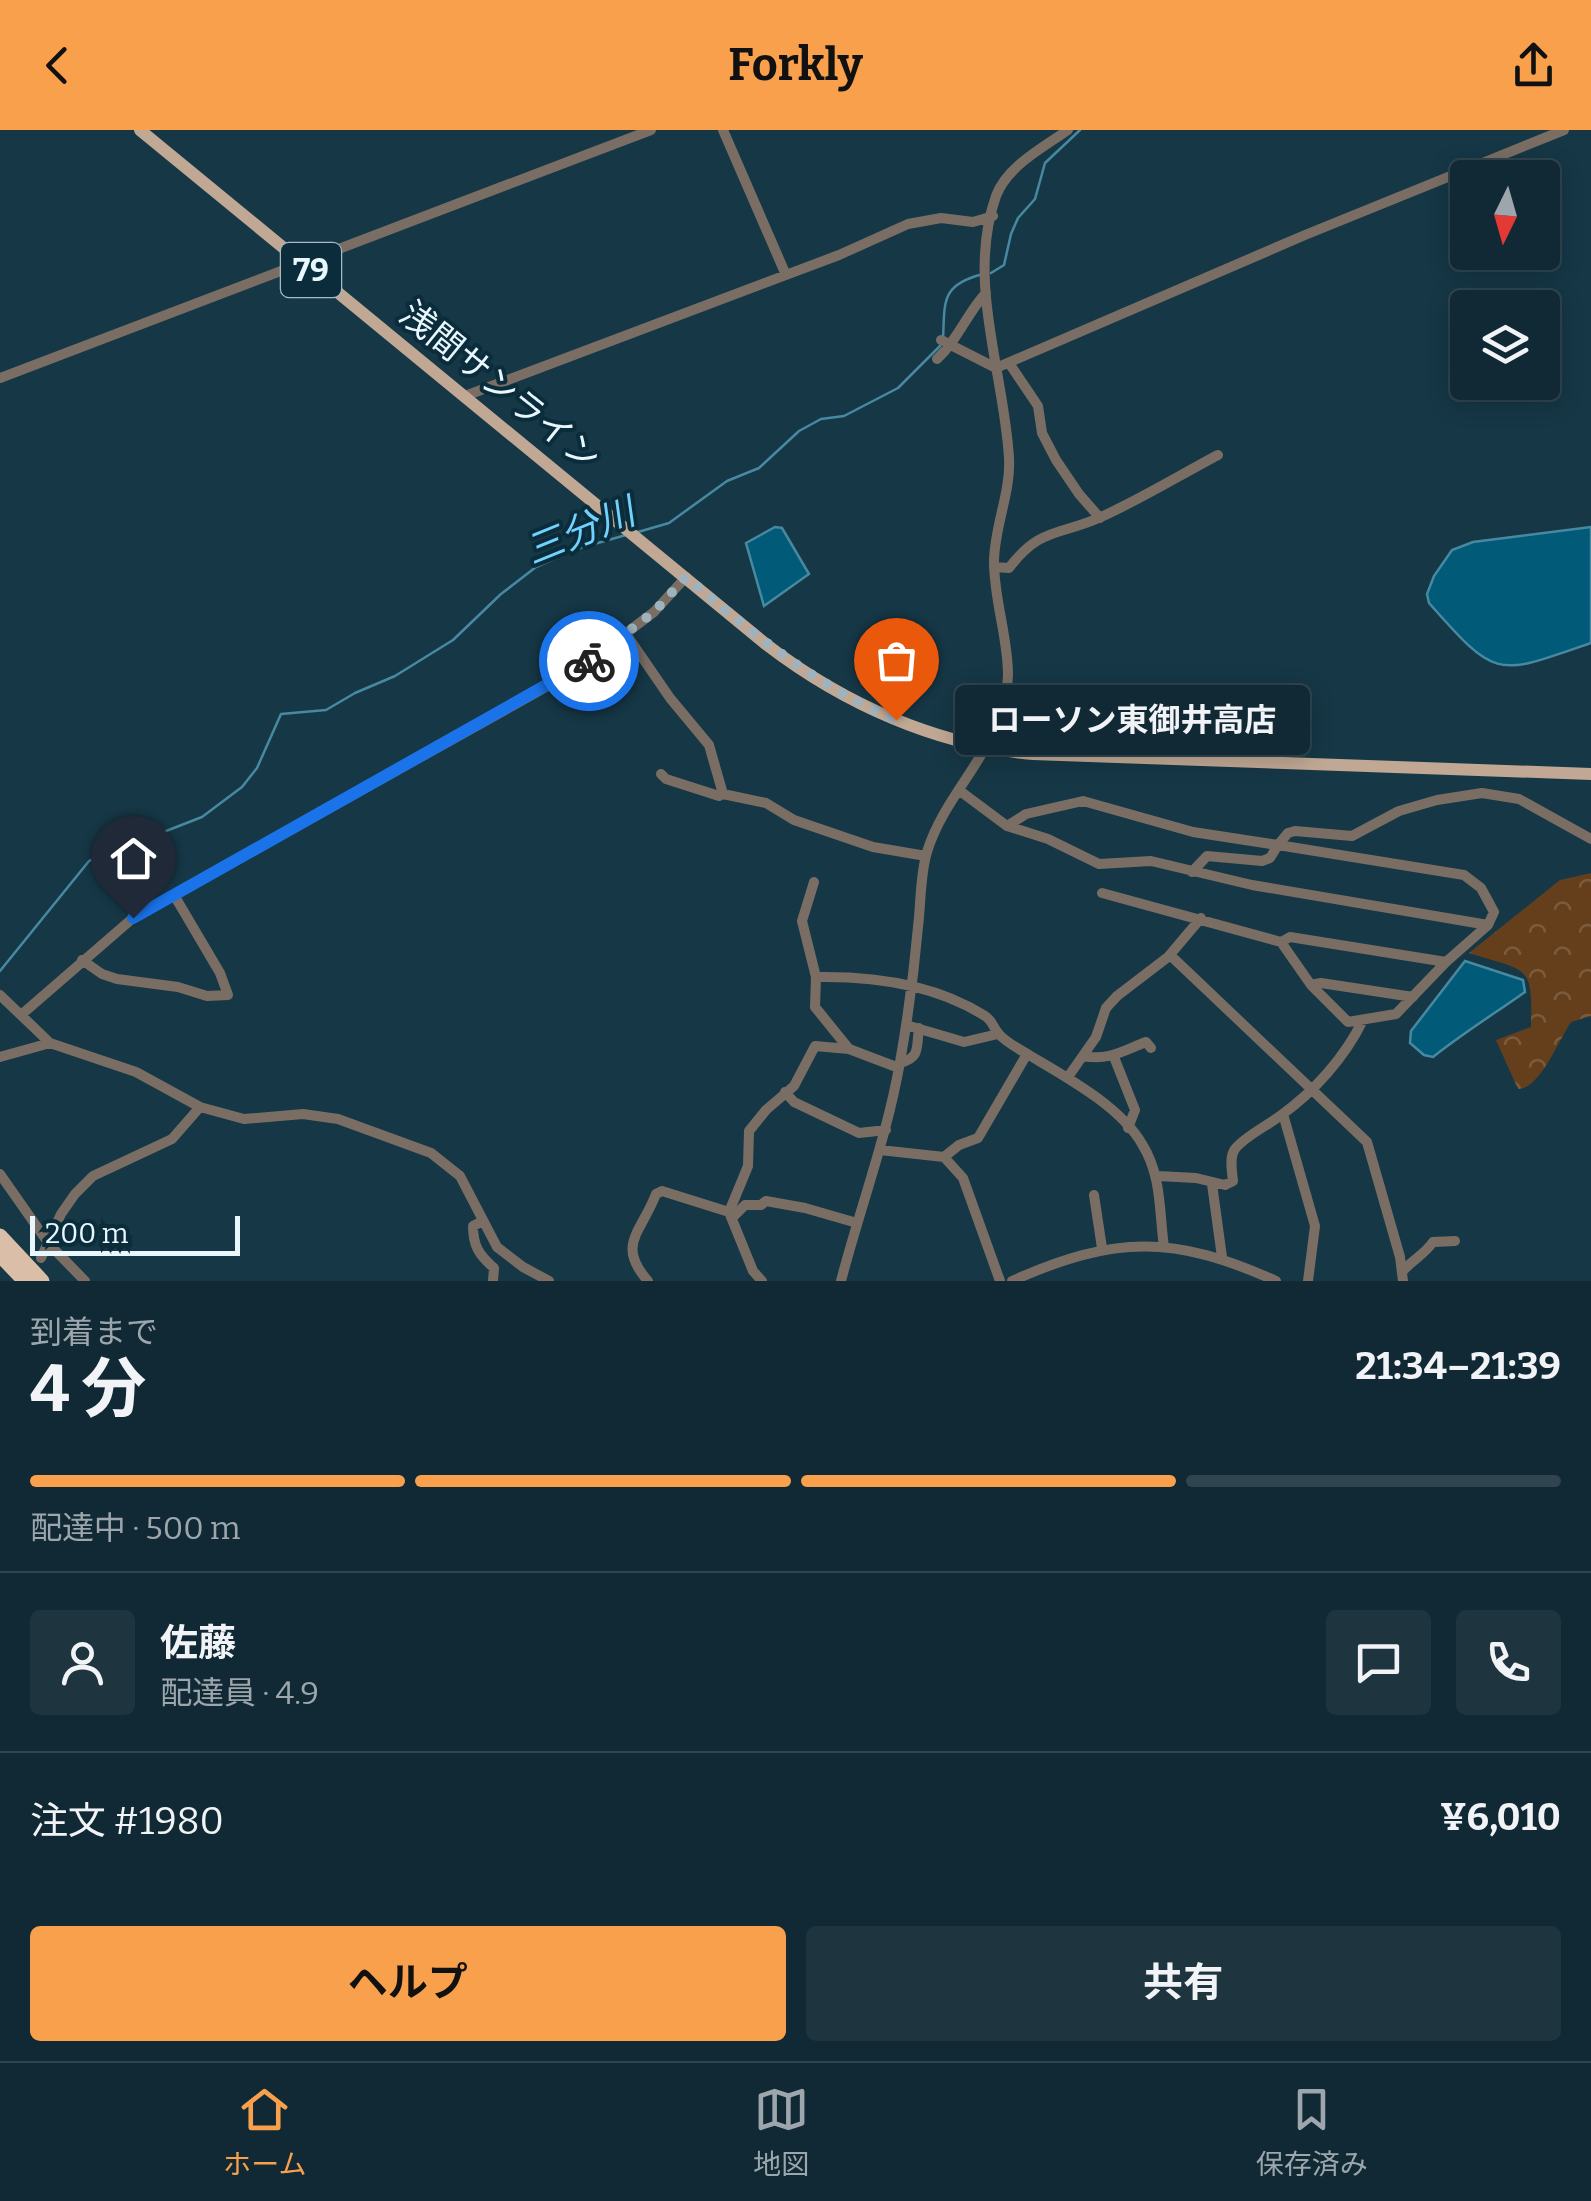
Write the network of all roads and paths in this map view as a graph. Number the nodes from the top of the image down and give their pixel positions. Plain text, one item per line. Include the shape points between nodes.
1 (140, 130) edge
2 (651, 130) edge
3 (723, 130) edge
4 (1068, 130) edge
5 (1564, 130) edge
6 (992, 216) junction
7 (301, 262) junction
8 (786, 275) junction
9 (986, 293) junction
10 (946, 342) junction
11 (936, 359) dead end
12 (1009, 363) junction
13 (996, 368) junction
14 (0, 378) edge
15 (465, 396) junction
16 (1218, 455) dead end
17 (1100, 518) junction
18 (994, 567) junction
19 (686, 577) junction
20 (626, 634) junction
21 (987, 748) junction
22 (661, 774) dead end
23 (1591, 774) edge
24 (960, 791) junction
25 (723, 794) junction
26 (1007, 826) junction
27 (1591, 839) edge
28 (1278, 845) junction
29 (926, 856) junction
30 (1192, 872) junction
31 (814, 882) dead end
32 (174, 894) junction
33 (1102, 894) dead end
34 (1200, 918) junction
35 (1488, 924) junction
36 (1281, 942) junction
37 (1170, 955) junction
38 (82, 960) junction
39 (1446, 962) junction
40 (816, 976) junction
41 (1311, 985) junction
42 (912, 986) junction
43 (0, 995) edge
44 (1413, 997) junction
45 (21, 1016) junction
46 (1363, 1020) junction
47 (906, 1024) junction
48 (919, 1028) junction
49 (998, 1034) junction
50 (50, 1043) junction
51 (1151, 1048) dead end
52 (849, 1049) junction
53 (1027, 1054) junction
54 (1082, 1056) junction
55 (0, 1057) edge
56 (1114, 1057) junction
57 (899, 1066) junction
58 (1068, 1077) junction
59 (1311, 1089) junction
60 (786, 1092) junction
61 (200, 1107) junction
62 (1283, 1114) junction
63 (1128, 1128) junction
64 (886, 1130) junction
65 (880, 1150) junction
66 (944, 1157) junction
67 (0, 1174) edge
68 (1158, 1176) junction
69 (1212, 1184) junction
70 (1094, 1195) dead end
71 (731, 1215) junction
72 (483, 1221) junction
73 (857, 1222) junction
74 (0, 1236) edge
75 (1455, 1242) dead end
76 (49, 1244) junction
77 (1164, 1247) junction
78 (1102, 1248) junction
79 (0, 1254) edge
80 (1222, 1257) junction
81 (41, 1258) dead end
82 (535, 1277) edge
83 (1403, 1277) edge
84 (24, 1281) edge
85 (42, 1281) edge
86 (85, 1281) edge
87 (493, 1281) edge
88 (549, 1281) edge
89 (648, 1281) edge
90 (762, 1281) edge
91 (841, 1281) edge
92 (1000, 1281) edge
93 (1012, 1281) edge
94 (1276, 1281) edge
95 (1308, 1281) edge

1 - 7 main road, 浅間サンライン / 79
2 - 7 street
3 - 8 street
4 - 6 street via 1002,183
5 - 12 street
6 - 8 street via 908,224
6 - 9 street
7 - 14 street
7 - 15 main road, 浅間サンライン / 79
8 - 15 street
9 - 10 street
9 - 13 street
10 - 11 street
10 - 13 street
12 - 13 street
12 - 17 street via 1038,406 1056,460
13 - 18 street via 1010,462
15 - 19 main road, 浅間サンライン / 79
16 - 17 street
17 - 18 street via 1045,534 1009,568
18 - 21 street via 1008,681
19 - 20 street
19 - 21 main road, 浅間サンライン / 79 via 779,654 835,690 896,720
20 - 25 street via 709,744
20 - 32 street via 580,668
21 - 23 main road, 浅間サンライン / 79 via 1096,758
21 - 24 street
22 - 25 street
24 - 26 street
24 - 29 street
25 - 29 street via 766,803 794,820 873,847
26 - 28 street via 1026,814 1083,801 1193,832
26 - 30 street via 1099,864 1151,861
27 - 28 street via 1519,799 1482,794 1399,811 1352,836 1295,831
28 - 30 street via 1262,861 1207,856
28 - 35 street via 1464,875 1481,888 1494,912
29 - 42 street
30 - 35 street
31 - 40 street via 802,921
32 - 38 street
32 - 38 street via 228,995 117,979
33 - 34 street
34 - 36 street
34 - 37 street
35 - 39 street
36 - 39 street via 1290,936
36 - 41 street
37 - 54 street via 1106,1008
37 - 59 street
38 - 45 street
39 - 44 street
40 - 42 street
40 - 52 street via 816,1007
41 - 44 street
41 - 46 street via 1341,1018
42 - 47 street
42 - 49 street via 990,1018
43 - 45 street
44 - 46 street via 1396,1014
45 - 50 street
46 - 59 street via 1351,1045
47 - 48 street
47 - 57 street
48 - 49 street via 964,1042
48 - 57 street via 916,1055
49 - 53 street
50 - 55 street
50 - 61 street via 136,1072
51 - 56 street via 1146,1042
52 - 57 street
52 - 60 street via 815,1046
53 - 58 street
53 - 66 street via 978,1138
54 - 56 street
54 - 58 street
56 - 63 street via 1134,1110
57 - 64 street
58 - 63 street
59 - 62 street
59 - 83 street via 1367,1142
60 - 64 street via 859,1132
60 - 71 street via 749,1131 748,1166
61 - 72 street via 244,1118 338,1119 415,1146 460,1176
61 - 76 street via 172,1140 93,1176 61,1214
62 - 69 street via 1236,1148 1233,1180
62 - 95 street via 1315,1226
63 - 68 street
64 - 65 street
65 - 66 street
65 - 73 street
66 - 92 street via 963,1178
67 - 76 street
68 - 69 street
68 - 77 street
69 - 80 street
70 - 78 street
71 - 73 street via 766,1202
71 - 89 street via 656,1194 631,1248
71 - 90 street
72 - 82 street via 497,1248
72 - 87 street via 473,1226 473,1239 494,1268
73 - 91 street
74 - 85 highway
75 - 83 street via 1433,1242
76 - 81 street
76 - 86 street
77 - 78 street
77 - 80 street
78 - 93 street
79 - 84 highway
80 - 94 street
82 - 88 street

